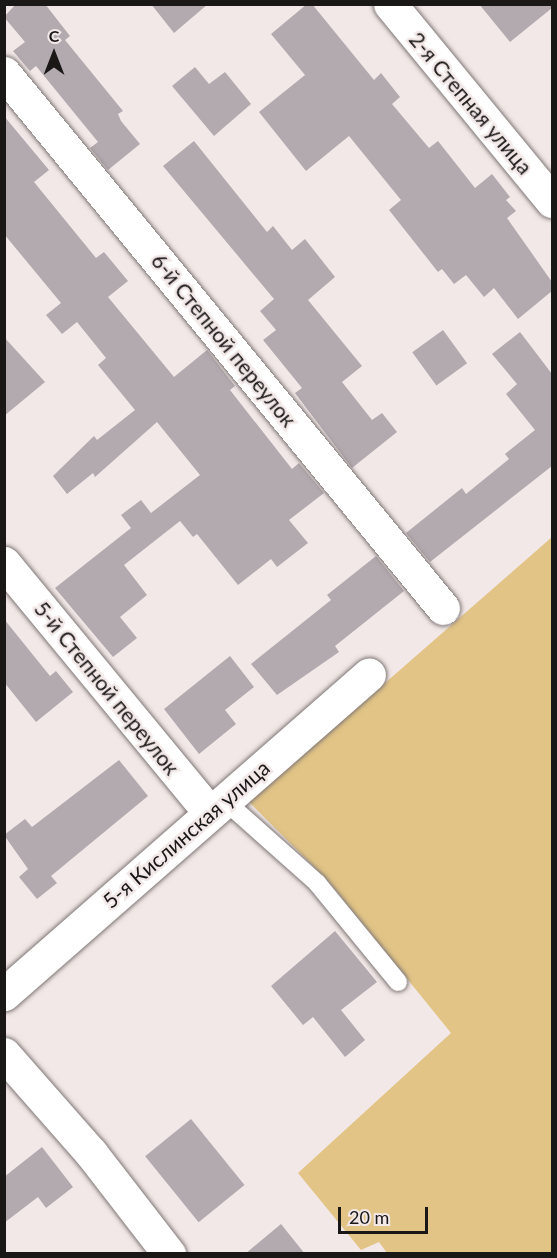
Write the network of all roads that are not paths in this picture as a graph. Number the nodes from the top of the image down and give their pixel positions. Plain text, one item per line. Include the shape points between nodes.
1 (390, 4) edge
2 (4, 73) edge
3 (552, 201) edge
4 (4, 563) edge
5 (442, 608) dead end
6 (369, 674) dead end
7 (217, 807) junction
8 (398, 982) dead end
9 (4, 994) edge
10 (4, 1054) edge
11 (169, 1254) edge

1 - 3 street, 2-я Степная улица
2 - 5 street, 6-й Степной переулок
4 - 7 street, 5-й Степной переулок
6 - 7 street, 5-я Кислинская улица
7 - 8 lane via 317,883
7 - 9 street, 5-я Кислинская улица
10 - 11 street via 91,1153

